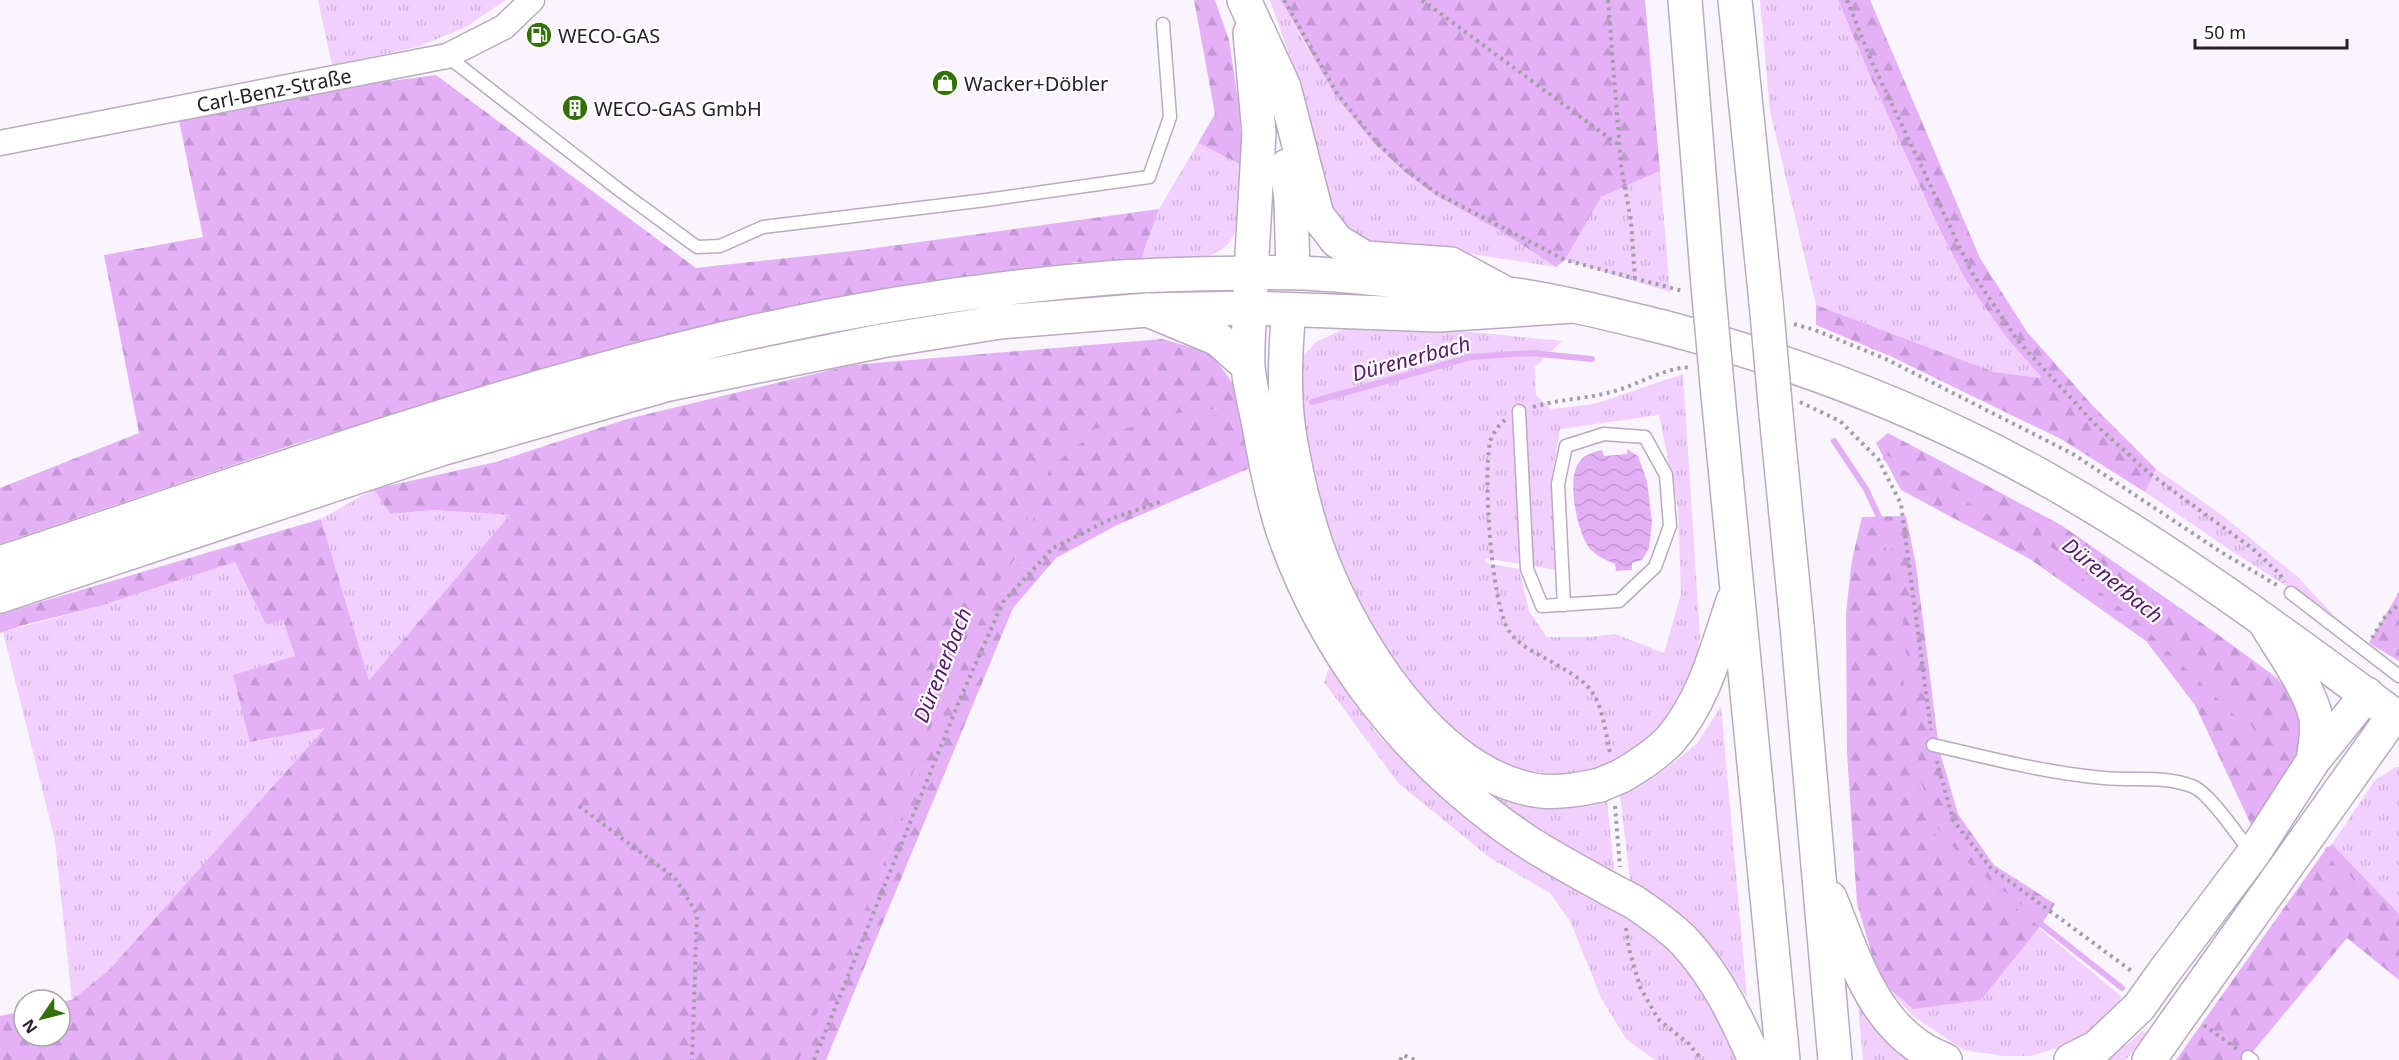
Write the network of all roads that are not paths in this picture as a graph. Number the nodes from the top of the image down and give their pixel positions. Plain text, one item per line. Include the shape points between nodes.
1 (532, 0) edge
2 (1685, 0) edge
3 (1735, 0) edge
4 (1251, 17) edge
5 (1163, 24) dead end
6 (447, 56) junction
7 (0, 142) edge
8 (1293, 272) junction
9 (1251, 273) junction
10 (1503, 293) junction
11 (1572, 306) junction
12 (1250, 308) junction
13 (1149, 310) junction
14 (1289, 310) junction
15 (1248, 366) junction
16 (1519, 411) road end
17 (0, 563) edge
18 (1737, 591) junction
19 (2290, 593) road end
20 (0, 596) edge
21 (1564, 605) junction
22 (2265, 622) junction
23 (2399, 676) edge
24 (2367, 694) junction
25 (2396, 717) edge
26 (1933, 745) road end
27 (2313, 761) junction
28 (2253, 854) junction
29 (1817, 866) junction
30 (1755, 1060) edge
31 (1782, 1060) edge
32 (1835, 1060) edge
33 (1945, 1060) edge
34 (2071, 1060) edge
35 (2149, 1060) edge

1 - 6 street, Carl-Benz-Straße via 504,27
2 - 18 main road, bridge
3 - 29 main road, bridge via 1766,302 1783,406
4 - 8 main road via 1281,121 1291,200
4 - 9 main road via 1259,133
4 - 10 main road via 1284,87 1317,215 1337,241 1365,258 1450,264
5 - 6 lane via 1170,117 1149,177 763,227 720,246 698,247
6 - 7 street, Carl-Benz-Straße
8 - 9 main road
8 - 10 main road
8 - 14 main road
9 - 12 main road
9 - 17 main road via 1111,278 1001,289 744,334 427,420
10 - 11 main road
11 - 14 main road via 1438,315
11 - 22 main road via 1805,369 1931,420 2116,520
12 - 13 main road
12 - 14 main road
12 - 15 main road
13 - 15 main road via 1218,339
13 - 20 main road via 1000,322 880,341 669,384 441,449
14 - 18 main road via 1285,348 1289,431 1309,521 1328,576 1355,627 1409,707 1436,737 1468,762 1504,781 1541,791 1570,790 1612,781 1669,742 1685,721 1698,697
15 - 30 main road via 1283,531 1307,589 1362,684 1390,722 1457,789 1496,820 1622,895 1683,940 1734,1011
16 - 21 lane via 1527,569 1542,606
18 - 31 main road
19 - 23 lane
21 - 21 lane via 1619,601 1655,567 1670,526 1666,475 1644,437 1604,434 1566,446 1558,484
22 - 24 main road
22 - 27 main road via 2316,715
24 - 25 main road
24 - 27 main road
25 - 35 main road via 2189,1016
26 - 28 lane via 2028,768 2104,778 2171,781 2197,788
27 - 28 main road
28 - 34 main road, bridge via 2149,972 2139,1007 2097,1047
29 - 32 main road
29 - 33 main road via 1865,985 1894,1027 1931,1055

